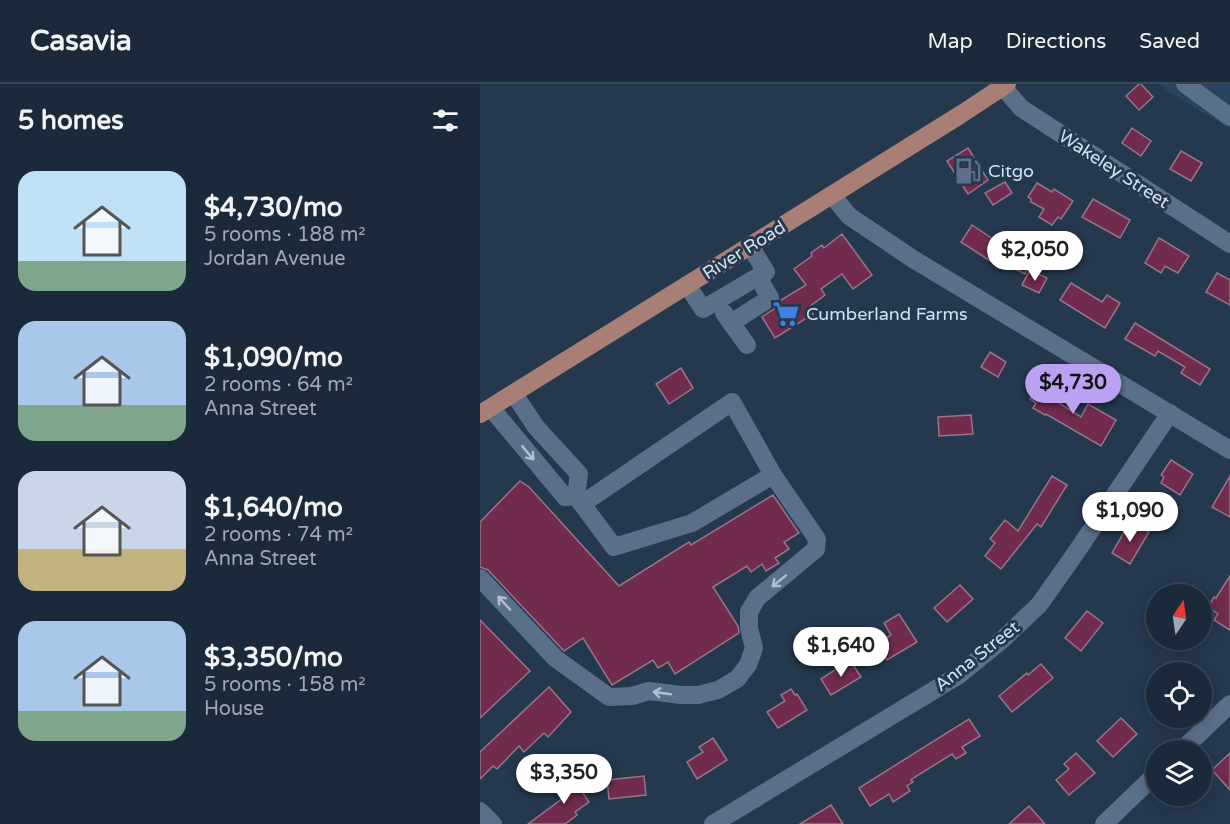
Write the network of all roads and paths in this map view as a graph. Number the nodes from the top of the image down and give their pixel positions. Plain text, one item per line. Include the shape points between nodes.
1 (1185, 84) edge
2 (1005, 85) edge
3 (1230, 117) edge
4 (832, 195) junction
5 (1230, 244) edge
6 (750, 246) junction
7 (758, 276) junction
8 (687, 285) junction
9 (717, 301) junction
10 (731, 323) junction
11 (747, 345) dead end
12 (514, 394) junction
13 (486, 411) edge
14 (1170, 413) junction
15 (1230, 450) edge
16 (773, 475) junction
17 (579, 500) junction
18 (480, 578) edge
19 (1230, 704) edge
20 (1192, 740) edge
21 (1146, 784) edge
22 (480, 811) edge
23 (493, 824) edge
24 (713, 824) edge
25 (1104, 824) edge

1 - 3 street
2 - 4 main road, River Road
2 - 5 street, Wakeley Street via 1021,108
4 - 6 main road, River Road
4 - 14 street via 849,216 913,259
6 - 7 street via 766,272
6 - 8 main road, River Road
7 - 9 street
7 - 10 street via 770,298
8 - 9 street via 703,309
8 - 12 main road, River Road
9 - 10 street
10 - 11 street
12 - 13 main road, River Road
12 - 17 street via 536,427 579,474
13 -> 17 street via 565,497
14 - 15 street
14 - 24 street, Anna Street via 1039,605 1003,639 959,675
16 - 17 street via 692,523 614,547
16 - 17 street via 732,402
16 -> 18 street via 817,539 816,549 757,598 749,612 754,648 748,665 736,679 718,690 698,695 649,691 609,697 555,658
19 - 20 street
21 - 25 street
22 - 23 street

